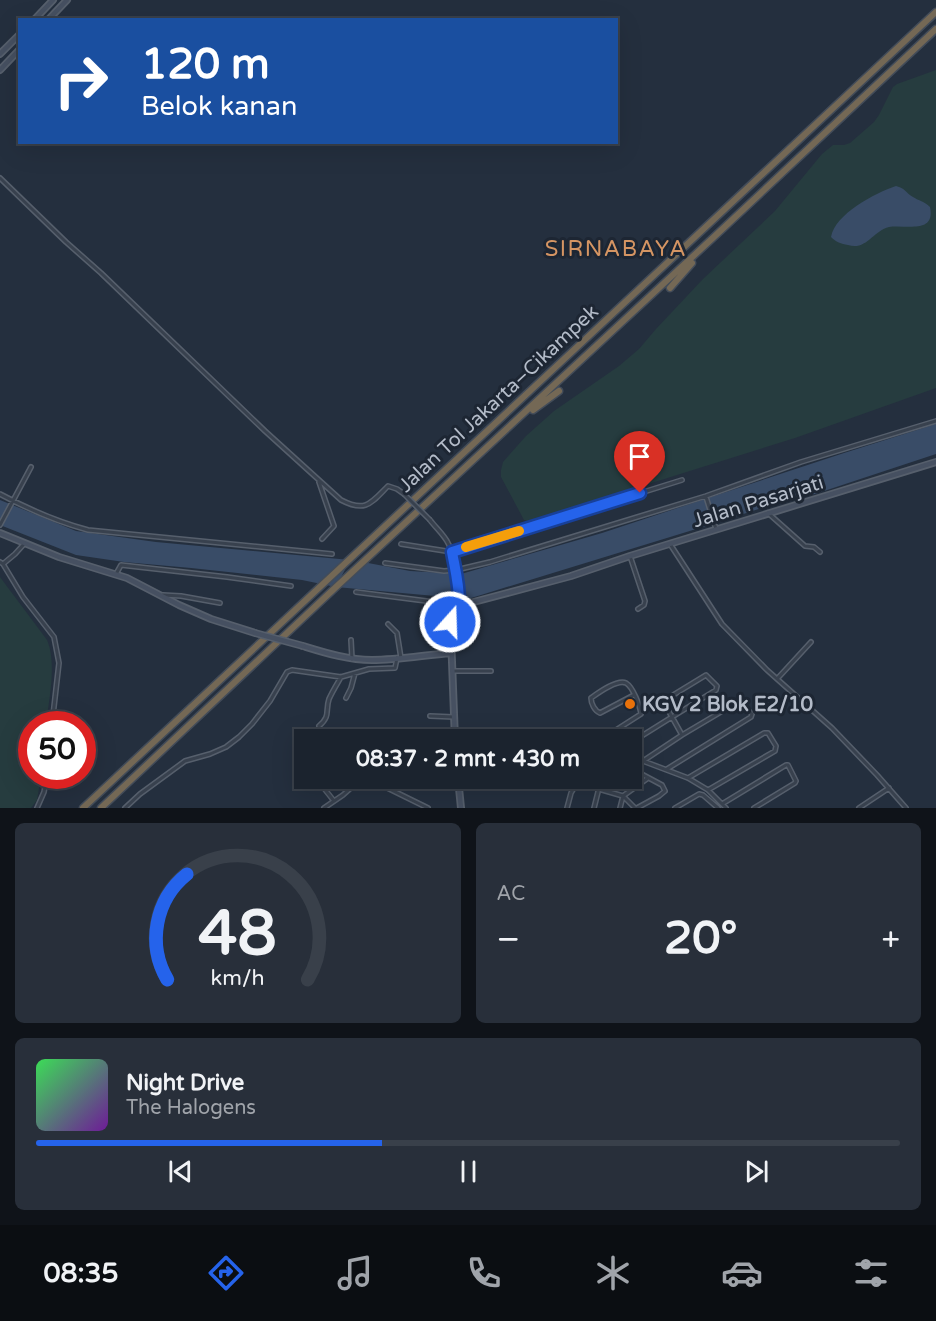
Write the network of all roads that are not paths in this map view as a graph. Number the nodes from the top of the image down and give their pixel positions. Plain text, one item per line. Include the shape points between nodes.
1 (53, 0) edge
2 (67, 0) edge
3 (936, 12) edge
4 (36, 18) edge
5 (50, 18) edge
6 (936, 29) edge
7 (18, 36) edge
8 (18, 51) edge
9 (0, 54) edge
10 (0, 69) edge
11 (0, 178) edge
12 (716, 235) junction
13 (670, 288) dead end
14 (559, 391) dead end
15 (518, 419) junction
16 (936, 421) edge
17 (936, 462) edge
18 (31, 467) dead end
19 (682, 480) dead end
20 (319, 481) junction
21 (0, 494) edge
22 (705, 496) junction
23 (11, 503) junction
24 (768, 513) junction
25 (0, 525) edge
26 (716, 530) junction
27 (0, 533) edge
28 (322, 539) dead end
29 (24, 543) junction
30 (401, 544) dead end
31 (670, 544) junction
32 (452, 552) junction
33 (820, 552) dead end
34 (332, 554) dead end
35 (630, 556) junction
36 (1, 563) edge
37 (385, 563) dead end
38 (456, 572) junction
39 (116, 574) junction
40 (291, 586) dead end
41 (356, 592) dead end
42 (161, 595) junction
43 (220, 603) dead end
44 (454, 607) junction
45 (638, 609) dead end
46 (388, 624) dead end
47 (351, 640) dead end
48 (811, 642) dead end
49 (451, 653) junction
50 (399, 658) junction
51 (352, 659) junction
52 (452, 671) junction
53 (491, 671) dead end
54 (355, 673) junction
55 (341, 677) junction
56 (777, 679) junction
57 (634, 695) junction
58 (346, 698) dead end
59 (53, 711) edge
60 (430, 716) dead end
61 (454, 717) junction
62 (672, 717) junction
63 (319, 726) dead end
64 (455, 729) edge
65 (616, 729) edge
66 (682, 735) junction
67 (642, 736) edge
68 (643, 761) joint
69 (667, 769) junction
70 (642, 775) edge
71 (648, 778) junction
72 (688, 778) junction
73 (889, 788) junction
74 (45, 789) edge
75 (325, 789) edge
76 (349, 789) edge
77 (389, 789) edge
78 (459, 789) edge
79 (574, 789) edge
80 (599, 789) edge
81 (602, 789) edge
82 (708, 790) junction
83 (623, 796) junction
84 (334, 801) junction
85 (722, 804) junction
86 (37, 808) edge
87 (83, 808) edge
88 (101, 808) edge
89 (125, 808) edge
90 (324, 808) edge
91 (428, 808) edge
92 (461, 808) edge
93 (567, 808) edge
94 (594, 808) edge
95 (620, 808) edge
96 (636, 808) edge
97 (675, 808) edge
98 (717, 808) edge
99 (726, 808) edge
100 (754, 808) edge
101 (859, 808) edge
102 (904, 808) edge

1 - 4 main road
2 - 5 main road
3 - 87 highway, Jalan Tol Jakarta–Cikampek
6 - 12 highway, Jalan Tol Jakarta–Cikampek
7 - 9 main road
8 - 10 main road
11 - 20 street
12 - 13 highway
12 - 15 highway, Jalan Tol Jakarta–Cikampek
14 - 15 highway
15 - 88 highway, Jalan Tol Jakarta–Cikampek
16 - 22 street
17 - 24 main road, Jalan Pasarjati
18 - 23 street
19 - 32 street
20 - 28 street via 334,526
20 - 32 street, bridge via 341,500 355,506 370,504 388,486 397,489 430,520
21 - 23 street
22 - 26 street
22 - 38 street
23 - 25 street
23 - 34 street via 88,530
24 - 26 main road, Jalan Pasarjati
24 - 33 street via 805,546
26 - 31 main road, Jalan Pasarjati
27 - 29 main road
29 - 36 street
29 - 39 main road
30 - 32 street
31 - 35 main road, Jalan Pasarjati
31 - 56 street via 722,624
32 - 38 street
35 - 44 main road, Jalan Pasarjati
35 - 45 street via 645,601
36 - 59 street via 54,637 58,663
37 - 38 street
38 - 44 street via 459,600
39 - 40 street via 121,565
39 - 42 main road
41 - 44 street
42 - 43 street
42 - 51 main road, bridge via 212,619
44 - 49 main road via 450,610
46 - 50 street via 397,633
47 - 51 street
48 - 56 street
49 - 50 main road
49 - 52 main road
50 - 51 main road
50 - 54 street via 396,668
52 - 53 street
52 - 61 main road
54 - 55 street
54 - 58 street
55 - 63 street via 326,719
55 - 89 street via 287,672 270,701 239,737 226,747 185,761
56 - 73 street via 832,728
57 - 57 street via 625,682 619,682 591,700 600,713
57 - 65 street via 641,714
60 - 61 street
61 - 64 main road
62 - 62 street via 665,700 706,675 717,686 717,690
62 - 66 street
62 - 67 street
66 - 68 street
66 - 69 street via 740,702 752,714
68 - 69 street
69 - 72 street
70 - 71 street
71 - 83 street
71 - 96 street via 665,791
72 - 82 street
72 - 82 street via 768,733 775,751
73 - 101 street
73 - 102 street
74 - 86 street
75 - 84 street
76 - 84 street
77 - 91 street
78 - 92 main road
79 - 93 street
80 - 94 street
81 - 83 street
82 - 85 street
83 - 95 street
83 - 96 street
84 - 90 street
85 - 99 street
85 - 100 street via 788,765 795,783
97 - 98 street via 699,794

